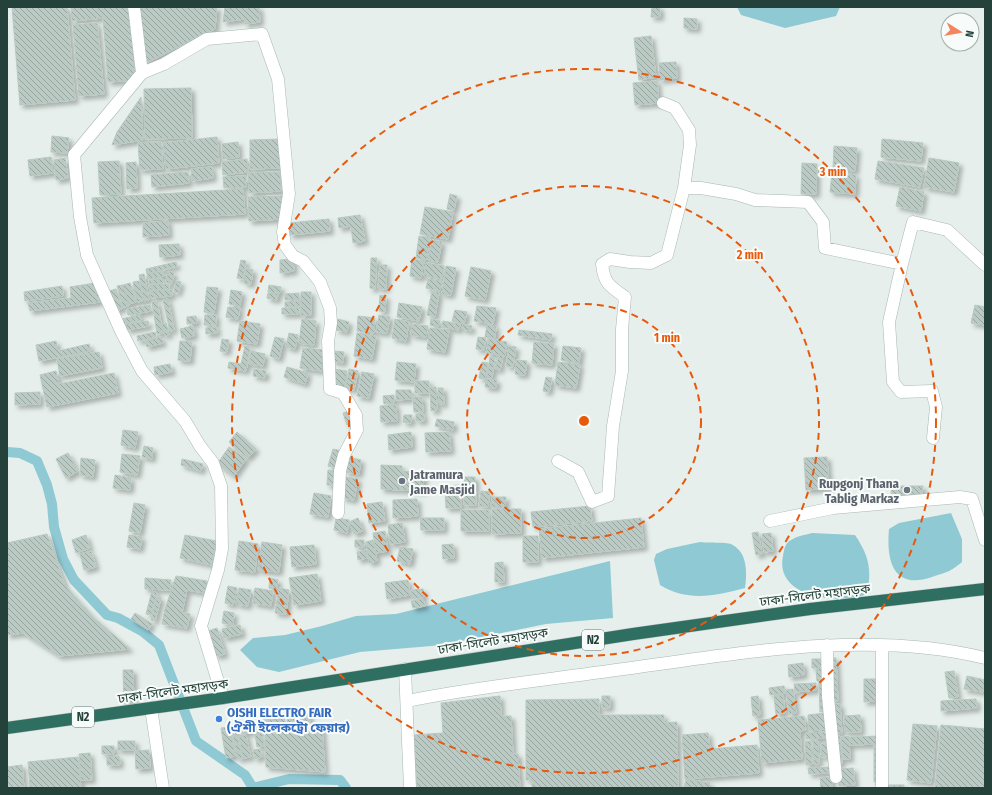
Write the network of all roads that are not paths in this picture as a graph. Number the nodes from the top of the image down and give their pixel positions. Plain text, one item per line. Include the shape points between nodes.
1 (134, 7) edge
2 (142, 73) junction
3 (663, 103) dead end
4 (684, 188) junction
5 (902, 264) junction
6 (985, 265) edge
7 (933, 438) dead end
8 (558, 461) dead end
9 (338, 513) dead end
10 (770, 521) dead end
11 (985, 540) edge
12 (985, 589) edge
13 (827, 646) junction
14 (882, 646) junction
15 (985, 658) edge
16 (405, 668) junction
17 (223, 698) junction
18 (407, 701) junction
19 (155, 708) junction
20 (7, 728) edge
21 (836, 777) dead end
22 (163, 788) edge
23 (410, 788) edge
24 (882, 788) edge

1 - 2 street
2 - 9 street via 164,64 206,39 262,34 278,79 289,194 283,232 285,245 292,256 303,262 320,282 330,308 330,389 343,393 356,415 357,430 344,455 340,471
2 - 17 street via 74,155 80,217 87,255 142,371 185,421 213,463 222,486 222,549 201,626
3 - 4 street via 675,108 689,130 690,145
4 - 5 street via 701,188 755,200 808,202 823,222 825,248
4 - 8 street via 667,255 651,263 610,259 602,264 604,278 612,288 625,297 622,371 613,426 608,496 592,502 578,472
5 - 6 street via 913,222 947,230
5 - 7 street via 890,322 893,382 900,392 932,391 936,407
10 - 11 street via 833,508 972,498
12 - 16 highway, ঢাকা-সিলেট মহাসড়ক / N2 via 810,609
13 - 14 street
13 - 18 street via 743,652 462,690
13 - 21 street via 828,698
14 - 15 street via 956,651
14 - 24 street
16 - 17 highway, ঢাকা-সিলেট মহাসড়ক / N2
16 - 18 street
17 - 19 highway, ঢাকা-সিলেট মহাসড়ক / N2
18 - 23 street
19 - 20 highway, ঢাকা-সিলেট মহাসড়ক / N2
19 - 22 street

